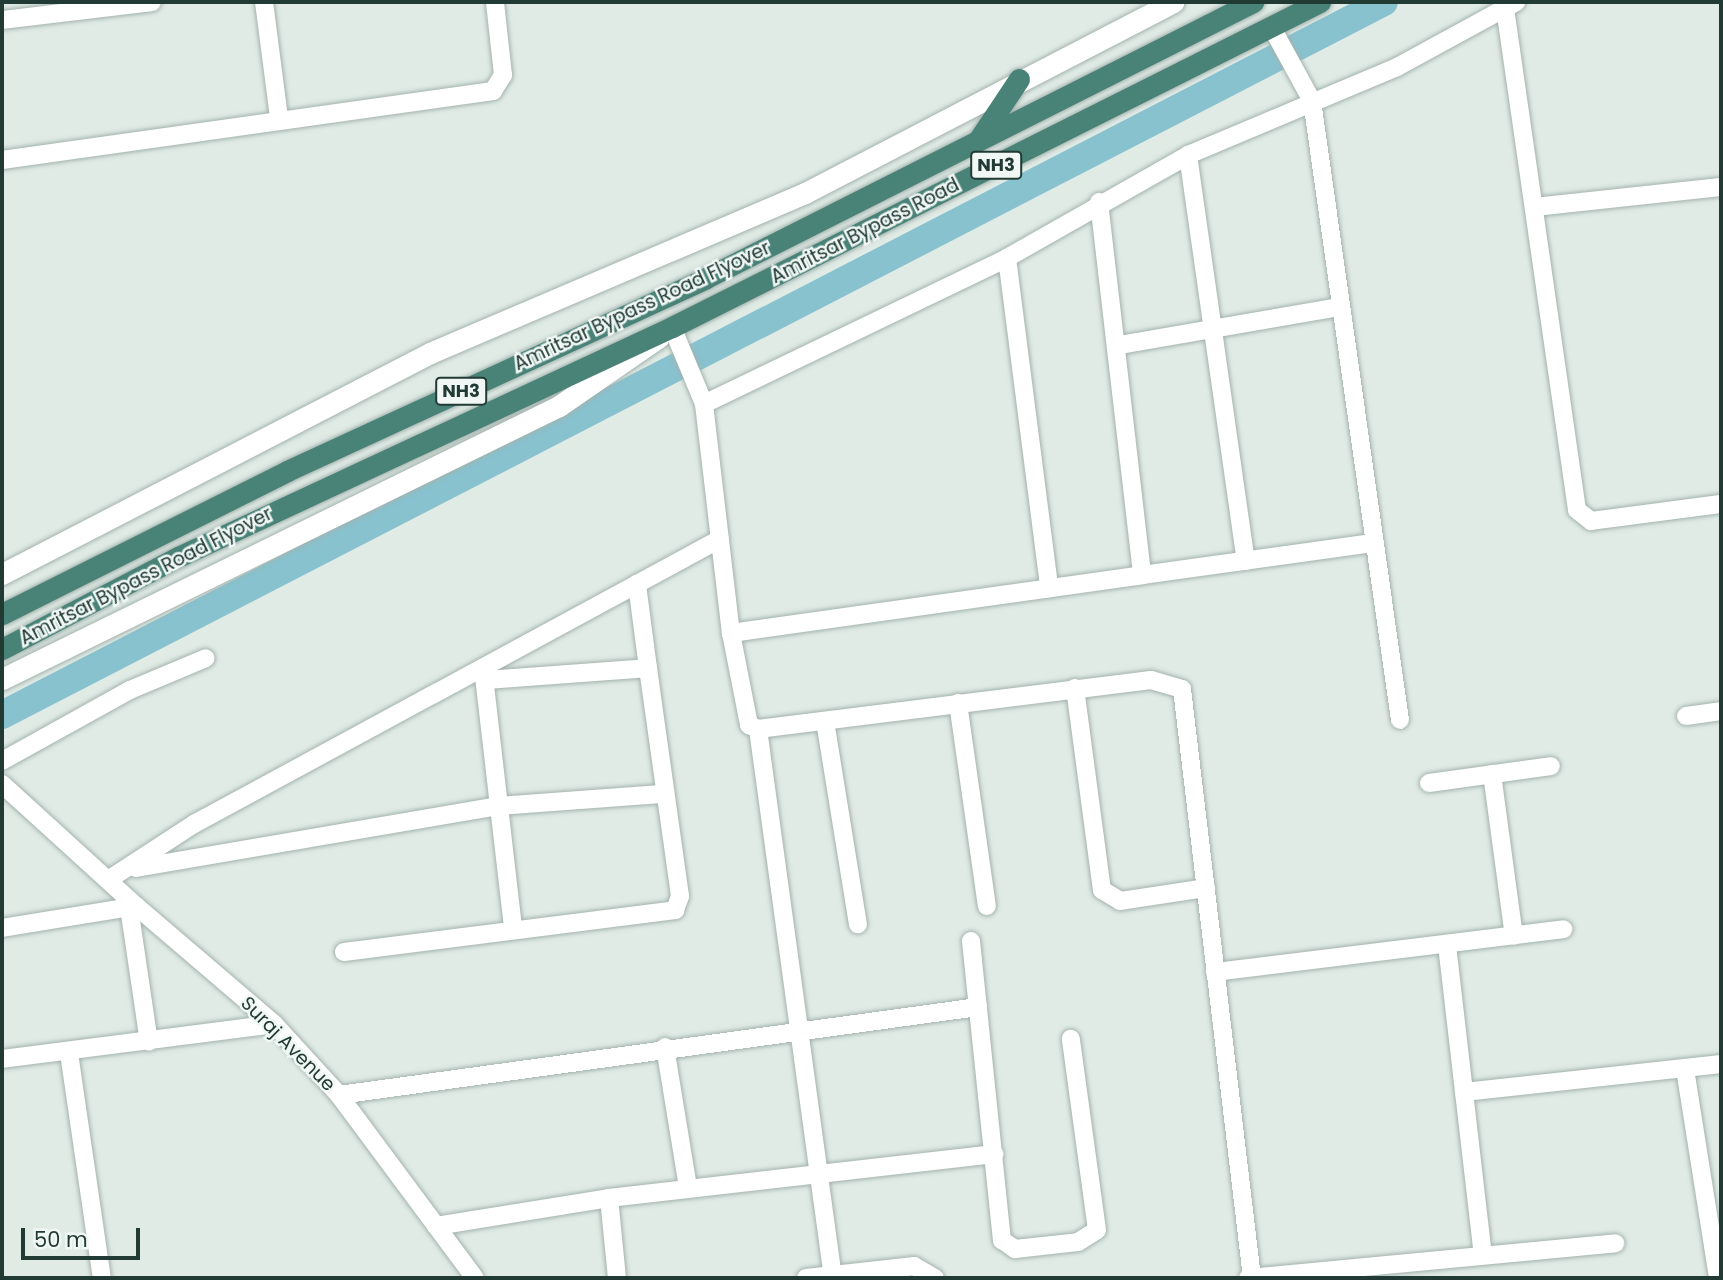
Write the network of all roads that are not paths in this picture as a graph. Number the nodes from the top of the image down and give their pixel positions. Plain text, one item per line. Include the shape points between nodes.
1 (152, 2) edge
2 (264, 2) edge
3 (495, 2) edge
4 (1173, 2) edge
5 (1253, 2) edge
6 (1320, 2) edge
7 (1510, 5) edge
8 (2, 20) edge
9 (1270, 26) junction
10 (1019, 79) junction
11 (1312, 101) junction
12 (279, 118) junction
13 (978, 141) junction
14 (1188, 155) junction
15 (2, 159) edge
16 (1721, 187) edge
17 (1099, 202) junction
18 (1534, 207) junction
19 (1007, 258) junction
20 (1340, 307) junction
21 (672, 327) junction
22 (1215, 332) junction
23 (1119, 345) junction
24 (704, 404) junction
25 (1721, 504) edge
26 (720, 539) junction
27 (1373, 543) junction
28 (1246, 561) junction
29 (2, 574) edge
30 (1142, 575) junction
31 (637, 584) junction
32 (1049, 588) junction
33 (2, 614) edge
34 (731, 633) junction
35 (2, 649) edge
36 (206, 657) dead end
37 (648, 668) junction
38 (484, 674) junction
39 (2, 679) edge
40 (1075, 688) junction
41 (958, 704) junction
42 (1721, 711) edge
43 (1686, 716) dead end
44 (1400, 720) dead end
45 (825, 721) junction
46 (758, 729) junction
47 (2, 761) edge
48 (1551, 766) dead end
49 (1492, 774) junction
50 (1429, 783) dead end
51 (2, 784) edge
52 (662, 794) junction
53 (498, 806) junction
54 (129, 869) junction
55 (108, 880) junction
56 (1206, 888) junction
57 (132, 906) junction
58 (987, 906) dead end
59 (858, 924) dead end
60 (2, 928) edge
61 (513, 929) junction
62 (1563, 929) dead end
63 (1514, 936) junction
64 (971, 941) dead end
65 (1447, 945) junction
66 (344, 952) dead end
67 (1215, 972) junction
68 (978, 1007) junction
69 (274, 1024) junction
70 (798, 1028) junction
71 (1071, 1039) dead end
72 (149, 1042) junction
73 (665, 1047) junction
74 (69, 1053) junction
75 (2, 1059) edge
76 (1721, 1064) edge
77 (1685, 1069) junction
78 (1464, 1091) junction
79 (339, 1095) junction
80 (994, 1154) junction
81 (821, 1171) junction
82 (688, 1188) junction
83 (609, 1198) junction
84 (436, 1226) junction
85 (1615, 1243) dead end
86 (1483, 1255) junction
87 (832, 1276) edge
88 (102, 1278) edge
89 (475, 1278) edge
90 (617, 1278) edge
91 (806, 1278) edge
92 (935, 1278) edge
93 (1250, 1278) edge
94 (1718, 1278) edge

1 - 8 street
2 - 12 street
3 - 12 street via 503,75 493,91
4 - 10 street
5 - 13 highway, NH3
6 - 9 highway, Amritsar Bypass Road / NH3
7 - 11 street via 1397,67
7 - 18 street
9 - 11 street via 1289,51
9 - 21 highway, Amritsar Bypass Road / NH3
10 - 13 highway
10 - 29 street via 805,193 430,353
11 - 14 street
11 - 20 street
12 - 15 street
13 - 33 highway, Amritsar Bypass Road Flyover / NH3
14 - 17 street
14 - 22 street
16 - 18 street
17 - 19 street
17 - 23 street
18 - 25 street via 1579,516 1591,520
19 - 24 street
19 - 32 street
20 - 22 street
20 - 27 street
21 - 24 street
21 - 35 highway, Amritsar Bypass Road Flyover / NH3 via 178,556
21 - 39 street via 559,406
22 - 23 street
22 - 28 street
23 - 30 street
24 - 26 street
26 - 31 street
26 - 34 street
27 - 28 street
27 - 44 street
28 - 30 street
30 - 32 street
31 - 37 street
31 - 38 street
32 - 34 street
34 - 46 street via 742,710
36 - 47 street via 130,690
37 - 38 street
37 - 52 street
38 - 53 street
38 - 54 street via 194,824
40 - 41 street
40 - 56 street via 1163,680 1182,689
40 - 56 street via 1102,890 1120,901
41 - 45 street
41 - 58 street
42 - 43 street
45 - 46 street
45 - 59 street
46 - 70 street
48 - 49 street
49 - 50 street
49 - 63 street
51 - 55 street, Suraj Avenue
52 - 53 street
52 - 61 street via 680,896 675,910
53 - 54 street
53 - 61 street
54 - 55 street
55 - 57 street, Suraj Avenue
56 - 67 street
57 - 60 street
57 - 69 street, Suraj Avenue
57 - 72 street
61 - 66 street
62 - 63 street
63 - 65 street
64 - 68 street
65 - 67 street
65 - 78 street
67 - 93 street
68 - 70 street
68 - 80 street
69 - 72 street
69 - 79 street, Suraj Avenue
70 - 73 street
70 - 81 street
71 - 80 street via 1094,1236 1079,1242 1009,1247 1002,1240
72 - 74 street
73 - 79 street
73 - 82 street
74 - 75 street
74 - 88 street
76 - 77 street
77 - 78 street
77 - 94 street
78 - 86 street
79 - 84 street, Suraj Avenue
80 - 81 street
81 - 82 street
81 - 87 street
82 - 83 street
83 - 84 street
83 - 90 street
84 - 89 street, Suraj Avenue
85 - 86 street
86 - 93 street
87 - 91 street
87 - 92 street via 914,1266

